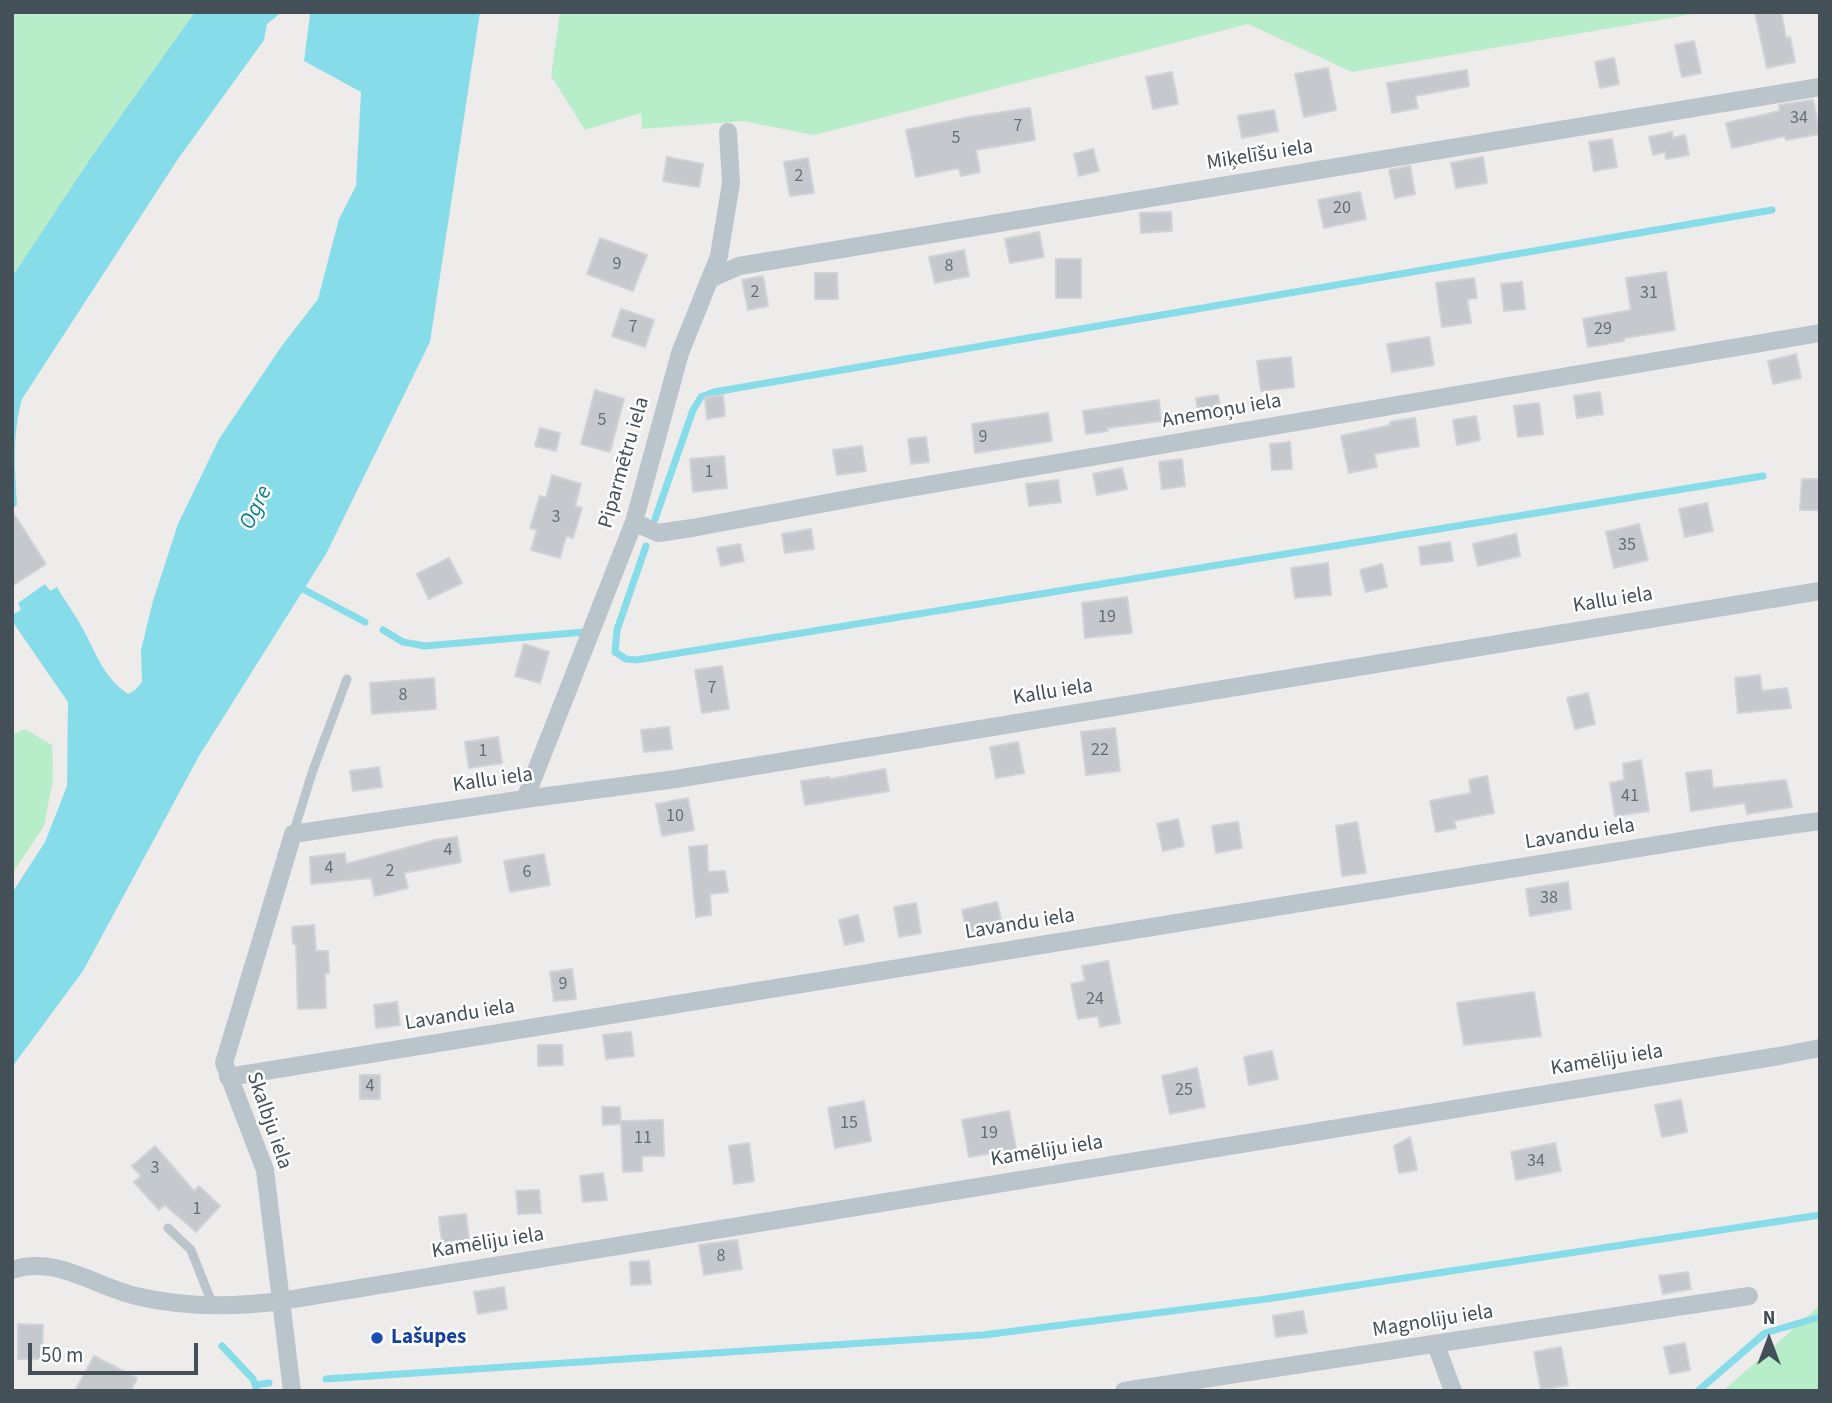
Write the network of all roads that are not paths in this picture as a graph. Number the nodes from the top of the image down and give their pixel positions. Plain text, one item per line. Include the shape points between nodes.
1 (1820, 87) edge
2 (728, 132) dead end
3 (710, 279) junction
4 (1820, 333) edge
5 (634, 522) junction
6 (1820, 591) edge
7 (347, 679) dead end
8 (525, 799) junction
9 (1820, 821) edge
10 (293, 834) junction
11 (1820, 1048) edge
12 (228, 1077) junction
13 (168, 1228) dead end
14 (12, 1270) edge
15 (1749, 1296) dead end
16 (281, 1301) junction
17 (212, 1303) junction
18 (1436, 1345) junction
19 (292, 1391) edge
20 (1124, 1391) edge
21 (1453, 1391) edge

1 - 3 street, Miķelīšu iela via 739,266
2 - 3 street, Piparmētru iela via 728,212
3 - 5 street, Piparmētru iela via 680,353
4 - 5 street, Anemoņu iela via 692,528 659,533
5 - 8 street, Piparmētru iela
6 - 8 street, Kallu iela via 676,779
7 - 10 lane
8 - 10 street, Kallu iela
9 - 12 street, Lavandu iela
10 - 12 street, Skalbju iela via 224,1063
11 - 16 street, Kamēliju iela
12 - 16 street, Skalbju iela via 265,1170
13 - 17 lane via 191,1250
14 - 17 street, Kamēliju iela via 46,1265 136,1296
15 - 18 street, Magnoliju iela
16 - 17 street, Kamēliju iela
16 - 19 street, Skalbju iela
18 - 20 street, Magnoliju iela
18 - 21 street

